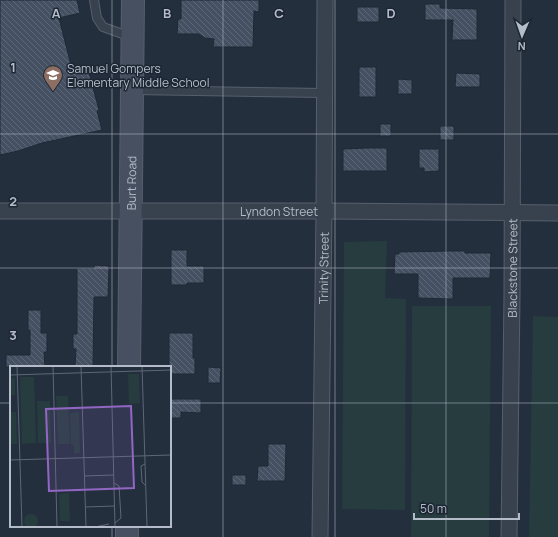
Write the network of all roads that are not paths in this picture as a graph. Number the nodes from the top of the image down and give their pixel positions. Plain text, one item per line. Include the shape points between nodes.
1 (94, 0) edge
2 (133, 0) edge
3 (325, 0) edge
4 (514, 0) edge
5 (133, 38) junction
6 (132, 90) junction
7 (325, 93) junction
8 (0, 211) edge
9 (131, 211) junction
10 (324, 211) junction
11 (512, 213) junction
12 (558, 213) edge
13 (129, 366) edge
14 (320, 537) edge
15 (509, 537) edge

1 - 5 lane via 97,18 103,27
2 - 5 street, Burt Road
3 - 7 street, Trinity Street
4 - 11 street, Blackstone Street
5 - 6 street, Burt Road
6 - 7 lane
6 - 9 street, Burt Road
7 - 10 street, Trinity Street
8 - 9 street, Lyndon Street
9 - 10 street, Lyndon Street
9 - 13 street, Burt Road
10 - 11 street, Lyndon Street
10 - 14 street, Trinity Street
11 - 12 street, Lyndon Street
11 - 15 street, Blackstone Street

